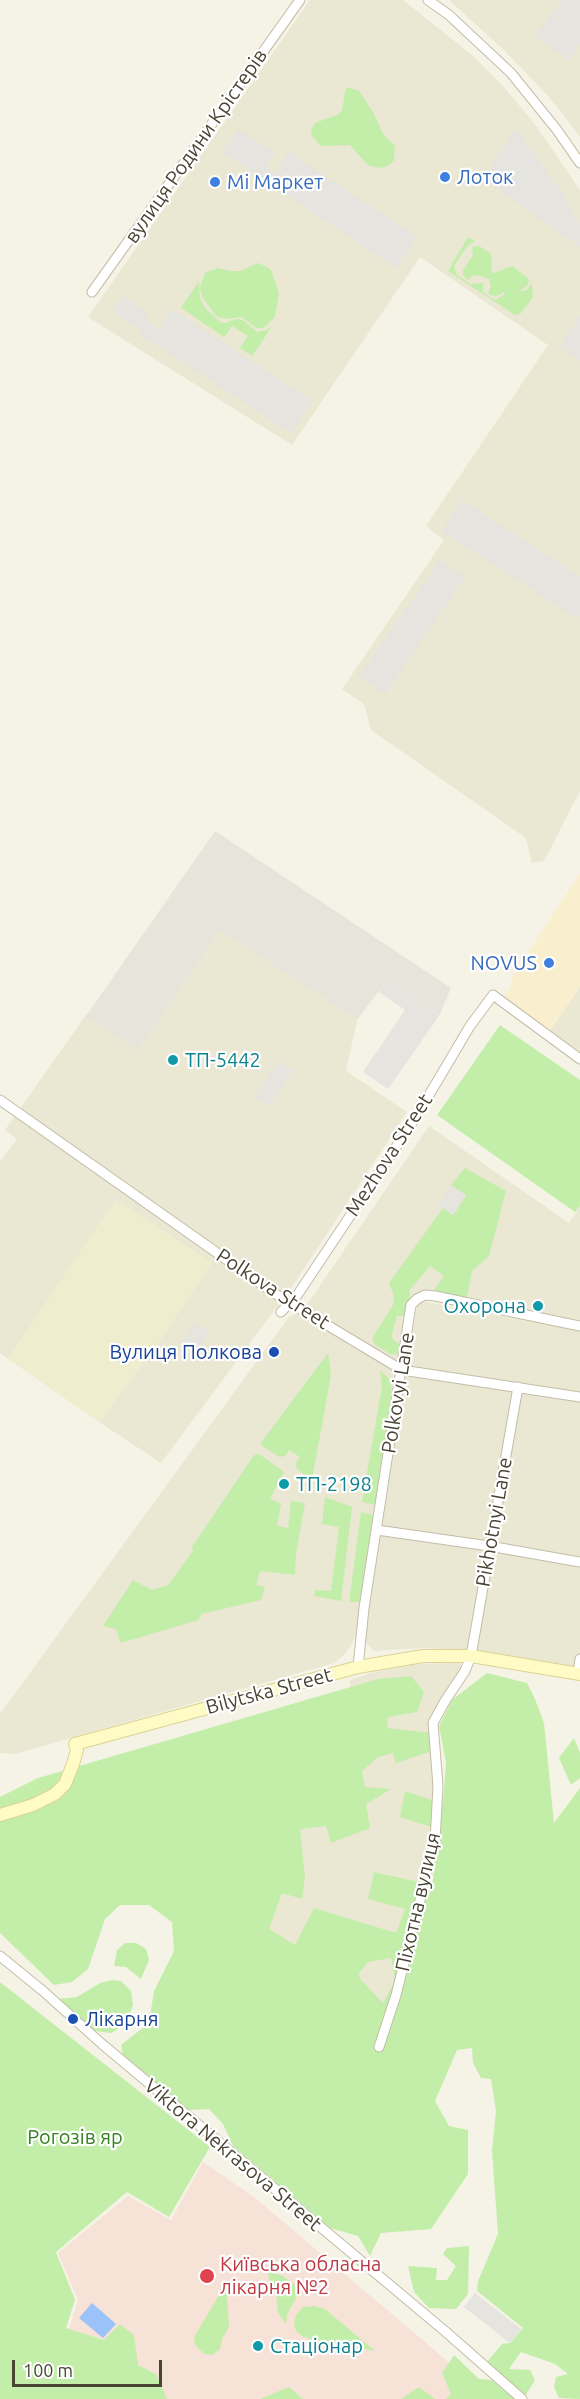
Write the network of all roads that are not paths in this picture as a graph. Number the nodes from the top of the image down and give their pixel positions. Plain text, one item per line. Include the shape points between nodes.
1 (300, 0) edge
2 (428, 0) edge
3 (580, 163) edge
4 (92, 292) dead end
5 (580, 1059) edge
6 (0, 1100) edge
7 (291, 1302) junction
8 (281, 1312) dead end
9 (580, 1326) edge
10 (402, 1370) junction
11 (518, 1388) junction
12 (580, 1397) edge
13 (376, 1530) junction
14 (489, 1546) junction
15 (580, 1562) edge
16 (471, 1656) junction
17 (580, 1659) edge
18 (358, 1667) junction
19 (579, 1674) edge
20 (0, 1815) edge
21 (0, 1956) edge
22 (379, 2047) dead end
23 (522, 2399) edge

1 - 4 street, вулиця Родини Крістерів
2 - 3 street via 511,73
5 - 7 street, Mezhova Street via 494,995
6 - 7 street, Polkova Street
7 - 8 street, Mezhova Street
7 - 10 street, Polkova Street
9 - 10 street, Polkovyi Lane via 425,1295 411,1305
10 - 11 street, Polkova Street
10 - 13 street, Polkovyi Lane
11 - 12 street, Polkova Street
11 - 14 street, Pikhotnyi Lane
13 - 14 street
13 - 18 street, Polkovyi Lane
14 - 15 street
14 - 16 street, Pikhotnyi Lane
16 - 18 main road, Bilytska Street via 423,1656
16 - 19 main road, Bilytska Street
16 - 22 street, Піхотна вулиця via 433,1723 438,1786 435,1841
17 - 19 street
18 - 20 main road, Bilytska Street via 75,1744 77,1750 65,1785 33,1805
21 - 23 street, Viktora Nekrasova Street

